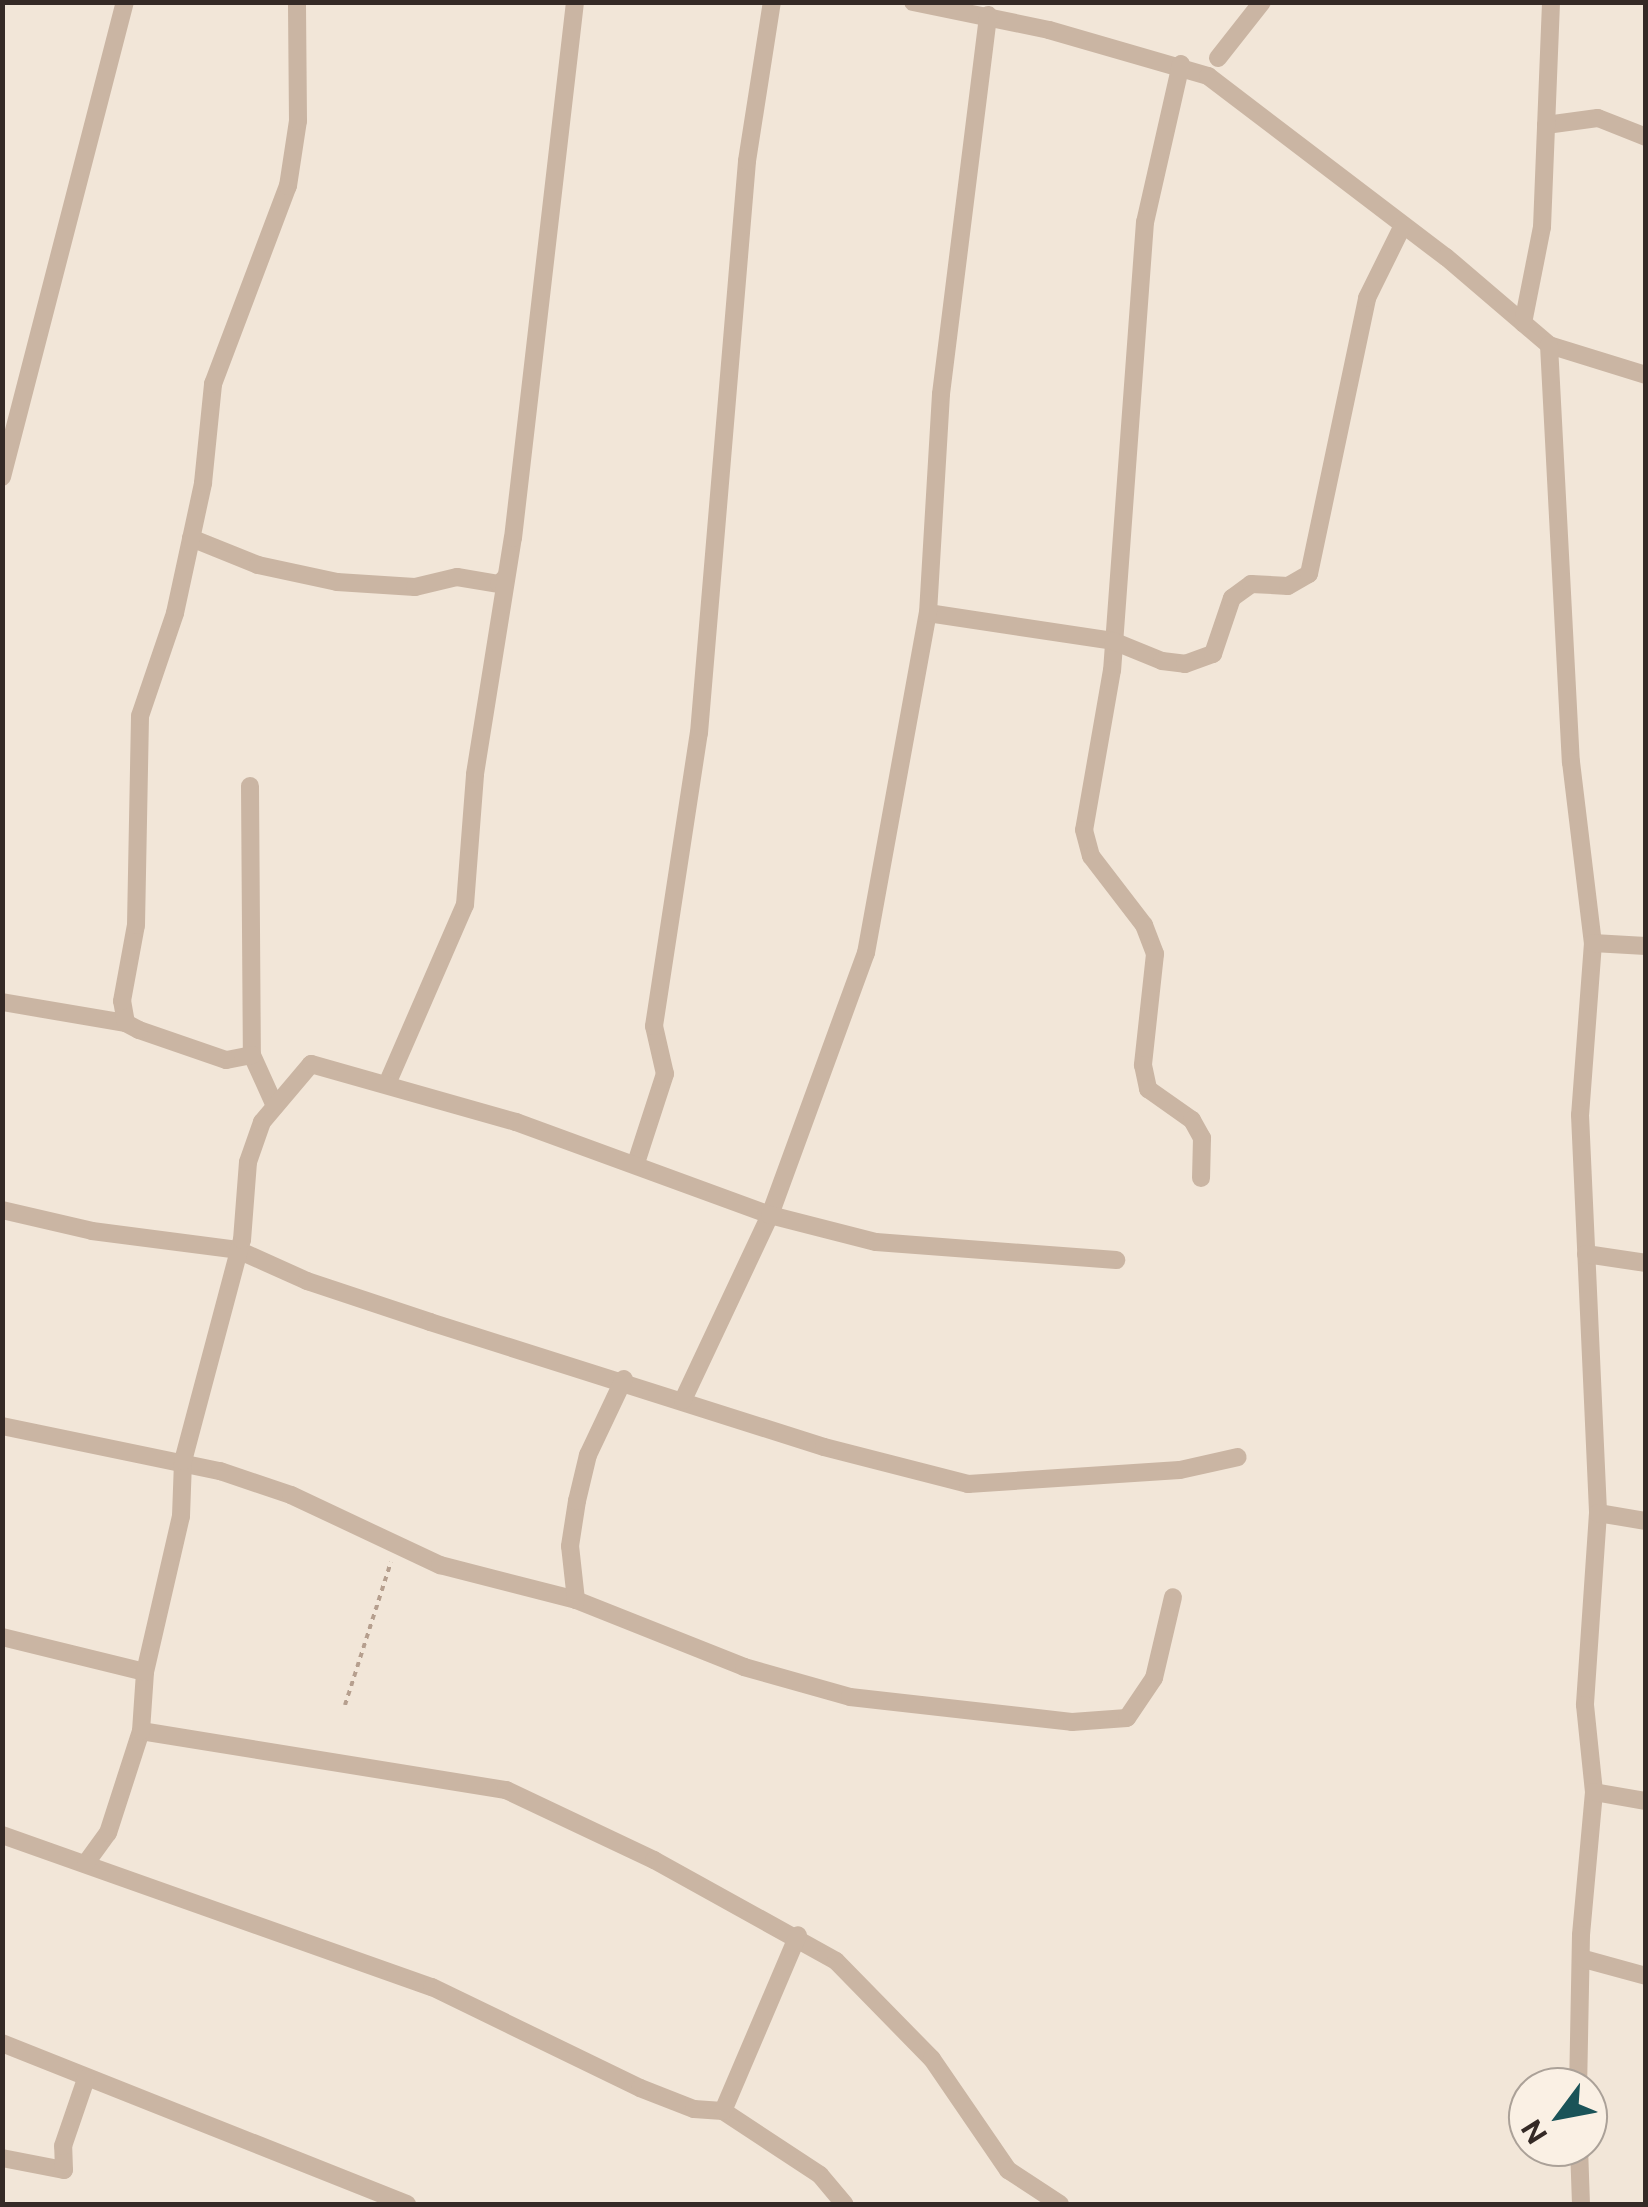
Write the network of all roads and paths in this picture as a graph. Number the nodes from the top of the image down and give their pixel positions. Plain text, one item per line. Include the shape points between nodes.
1 (125, 2) edge
2 (298, 2) edge
3 (576, 2) edge
4 (772, 2) edge
5 (913, 2) edge
6 (1262, 2) edge
7 (1551, 2) edge
8 (988, 15) junction
9 (1218, 58) dead end
10 (1181, 64) junction
11 (1546, 125) junction
12 (1646, 137) edge
13 (1403, 226) junction
14 (1523, 323) junction
15 (1550, 345) junction
16 (1646, 375) edge
17 (2, 477) edge
18 (191, 538) junction
19 (506, 577) junction
20 (928, 613) junction
21 (1112, 641) junction
22 (250, 786) dead end
23 (1594, 943) junction
24 (1646, 946) edge
25 (2, 1002) edge
26 (126, 1023) junction
27 (252, 1055) junction
28 (388, 1084) junction
29 (275, 1106) junction
30 (636, 1163) junction
31 (1201, 1178) dead end
32 (2, 1210) edge
33 (770, 1215) junction
34 (238, 1250) junction
35 (1586, 1254) junction
36 (1116, 1260) dead end
37 (1646, 1263) edge
38 (624, 1379) junction
39 (683, 1400) junction
40 (2, 1426) edge
41 (1238, 1457) dead end
42 (183, 1461) junction
43 (1598, 1513) junction
44 (1646, 1521) edge
45 (395, 1548) junction
46 (1173, 1597) dead end
47 (576, 1600) junction
48 (2, 1637) edge
49 (145, 1672) junction
50 (346, 1704) dead end
51 (141, 1731) junction
52 (1594, 1792) junction
53 (1646, 1801) edge
54 (2, 1834) edge
55 (86, 1863) junction
56 (798, 1936) junction
57 (1584, 1959) junction
58 (1646, 1976) edge
59 (2, 2043) edge
60 (1579, 2067) edge
61 (86, 2079) junction
62 (723, 2112) junction
63 (2, 2158) edge
64 (1580, 2167) edge
65 (407, 2204) edge
66 (844, 2204) edge
67 (1060, 2204) edge
68 (1581, 2204) edge

1 - 17 street
2 - 18 street via 298,121 288,186 213,384
3 - 19 street
4 - 30 street via 746,161 699,733 654,1026 665,1074
5 - 8 street
6 - 9 street
7 - 11 street
8 - 10 street
8 - 20 street via 941,394
10 - 13 street via 1230,92
10 - 21 street via 1145,222
11 - 12 street via 1598,118
11 - 14 street via 1542,227
13 - 14 street
13 - 21 street via 1366,298 1309,574 1288,586 1250,584 1232,598 1213,654 1202,661 1162,660
14 - 15 street
15 - 16 street
15 - 23 street via 1571,762
18 - 19 street via 258,566 337,582 414,588 457,577 499,584
18 - 26 street via 176,612 140,716 136,926 122,1001
19 - 28 street via 475,774 465,906
20 - 21 street
20 - 33 street via 866,953
21 - 31 street via 1084,830 1091,856 1144,924 1155,954 1143,1065 1148,1089 1192,1120 1202,1138
22 - 27 street
23 - 24 street
23 - 35 street via 1580,1114
25 - 26 street
26 - 27 street via 226,1060
27 - 29 street
28 - 29 street via 311,1064
28 - 30 street
29 - 34 street via 248,1162
30 - 33 street
32 - 34 street via 92,1231
33 - 36 street via 876,1242
33 - 39 street
34 - 38 street via 377,1305
34 - 42 street
35 - 37 street
35 - 43 street
38 - 39 street
38 - 47 street via 588,1455 577,1501 570,1546
39 - 41 street via 824,1447 968,1484 1180,1470
40 - 42 street
42 - 45 street via 291,1495
42 - 49 street via 181,1516
43 - 44 street
43 - 52 street via 1585,1704
45 - 47 street
45 - 50 path
46 - 47 street via 1154,1678 1127,1718 1072,1722 804,1687
48 - 49 street
49 - 51 street
51 - 55 street via 108,1833
51 - 56 street via 506,1790
52 - 53 street
52 - 57 street
54 - 55 street
55 - 62 street via 432,1987 640,2088 694,2110
56 - 62 street
56 - 67 street via 836,1960 932,2059 1008,2170
57 - 58 street
57 - 60 street
59 - 61 street
61 - 63 street via 63,2146 64,2170
61 - 65 street
62 - 66 street via 820,2175
64 - 68 street

